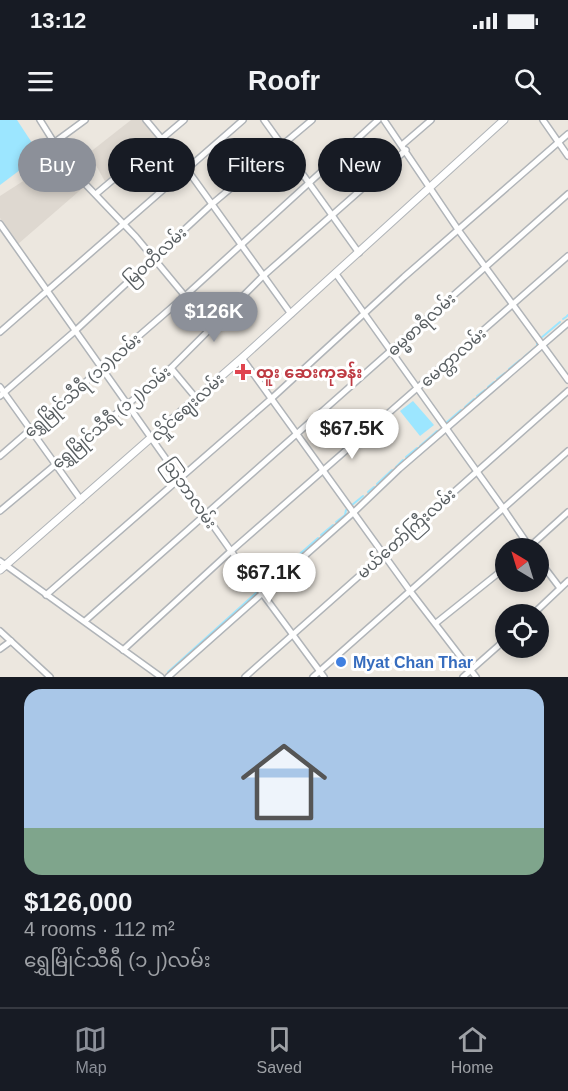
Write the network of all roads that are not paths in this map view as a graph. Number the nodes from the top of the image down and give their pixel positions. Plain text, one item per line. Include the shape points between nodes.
1 (40, 120) edge
2 (85, 120) edge
3 (146, 120) edge
4 (184, 120) edge
5 (243, 120) edge
6 (264, 120) edge
7 (312, 120) edge
8 (378, 120) edge
9 (384, 120) edge
10 (431, 120) edge
11 (504, 120) edge
12 (543, 120) edge
13 (568, 134) edge
14 (52, 138) edge
15 (60, 138) edge
16 (160, 138) joint
17 (278, 138) edge
18 (291, 138) edge
19 (559, 142) junction
20 (404, 148) junction
21 (568, 156) edge
22 (195, 160) edge
23 (306, 179) edge
24 (195, 180) edge
25 (308, 182) junction
26 (108, 184) edge
27 (429, 187) junction
28 (159, 192) edge
29 (226, 192) edge
30 (96, 194) joint
31 (568, 194) edge
32 (212, 204) junction
33 (332, 215) junction
34 (0, 224) edge
35 (123, 224) junction
36 (459, 231) junction
37 (241, 244) junction
38 (359, 253) junction
39 (568, 256) edge
40 (153, 257) junction
41 (487, 266) junction
42 (336, 274) junction
43 (263, 276) junction
44 (47, 291) junction
45 (185, 296) junction
46 (513, 304) junction
47 (291, 314) junction
48 (364, 314) junction
49 (568, 323) edge
50 (75, 331) junction
51 (0, 333) edge
52 (541, 342) junction
53 (390, 351) junction
54 (242, 358) junction
55 (101, 367) junction
56 (171, 368) junction
57 (568, 380) edge
58 (417, 387) junction
59 (1, 391) edge
60 (568, 391) edge
61 (196, 398) junction
62 (271, 399) junction
63 (128, 404) junction
64 (446, 428) junction
65 (30, 430) junction
66 (297, 433) junction
67 (151, 438) junction
68 (568, 451) edge
69 (0, 456) edge
70 (55, 464) junction
71 (323, 470) junction
72 (476, 471) junction
73 (179, 479) junction
74 (81, 500) junction
75 (503, 508) junction
76 (0, 511) edge
77 (568, 512) edge
78 (353, 513) junction
79 (205, 514) junction
80 (522, 538) edge
81 (540, 538) edge
82 (231, 551) junction
83 (383, 554) junction
84 (1, 565) edge
85 (549, 574) edge
86 (495, 576) edge
87 (568, 581) edge
88 (560, 588) junction
89 (410, 591) junction
90 (262, 594) junction
91 (46, 595) junction
92 (543, 604) edge
93 (85, 621) junction
94 (435, 623) junction
95 (0, 631) edge
96 (292, 636) junction
97 (10, 641) junction
98 (495, 648) edge
99 (0, 650) edge
100 (123, 650) junction
101 (470, 670) junction
102 (43, 671) junction
103 (320, 671) junction
104 (36, 677) edge
105 (50, 677) edge
106 (161, 677) edge
107 (168, 677) edge
108 (245, 677) edge
109 (313, 677) edge
110 (324, 677) edge
111 (463, 677) edge
112 (476, 677) edge

1 - 14 street
2 - 15 street
3 - 16 street
4 - 16 street
5 - 22 street
6 - 17 street
7 - 18 street, မြဝတီလမ်း
8 - 25 street, ရွှေမြိုင်သီရီ (၁၁)လမ်း
9 - 20 street
10 - 20 street, ရွှေမြိုင်သီရီ (၁၂)လမ်း
11 - 27 street, လှိုင်ဈေးလမ်း
12 - 19 street
13 - 19 street
19 - 21 street
19 - 36 street
20 - 27 street
20 - 33 street, ရွှေမြိုင်သီရီ (၁၂)လမ်း
23 - 25 street
24 - 32 street
25 - 33 street
25 - 37 street, ရွှေမြိုင်သီရီ (၁၁)လမ်း
26 - 30 street
27 - 36 street
27 - 38 street, လှိုင်ဈေးလမ်း
28 - 35 street
29 - 32 street, မြဝတီလမ်း
30 - 35 street
31 - 41 street, ဓမ္မစာရီလမ်း
32 - 37 street
32 - 40 street, မြဝတီလမ်း
33 - 38 street
33 - 43 street, ရွှေမြိုင်သီရီ (၁၂)လမ်း
34 - 44 street, သြဘာလမ်း
35 - 40 street
35 - 44 street
36 - 41 street
36 - 48 street
37 - 43 street
37 - 45 street, ရွှေမြိုင်သီရီ (၁၁)လမ်း
38 - 42 street, လှိုင်ဈေးလမ်း
39 - 46 street, မေတ္တာလမ်း
40 - 45 street
40 - 50 street, မြဝတီလမ်း
41 - 46 street
41 - 53 street, ဓမ္မစာရီလမ်း
42 - 47 street, လှိုင်ဈေးလမ်း
42 - 48 street
43 - 47 street
43 - 56 street, ရွှေမြိုင်သီရီ (၁၂)လမ်း
44 - 50 street, သြဘာလမ်း
44 - 51 street
45 - 55 street, ရွှေမြိုင်သီရီ (၁၁)လမ်း
46 - 52 street
46 - 58 street, မေတ္တာလမ်း
47 - 54 street, လှိုင်ဈေးလမ်း
48 - 53 street
48 - 62 street
49 - 52 street
50 - 55 street, သြဘာလမ်း
50 - 59 street, မြဝတီလမ်း
52 - 57 street
52 - 64 street
53 - 58 street
53 - 66 street, ဓမ္မစာရီလမ်း
54 - 61 street, လှိုင်ဈေးလမ်း
54 - 62 street
55 - 63 street, သြဘာလမ်း
55 - 65 street, ရွှေမြိုင်သီရီ (၁၁)လမ်း
56 - 61 street
56 - 63 street, ရွှေမြိုင်သီရီ (၁၂)လမ်း
58 - 64 street
58 - 71 street, မေတ္တာလမ်း
59 - 65 street
60 - 72 street, မယ်တော်ကြီးလမ်း
61 - 67 street, လှိုင်ဈေးလမ်း
62 - 66 street
62 - 73 street
63 - 67 street, သြဘာလမ်း
63 - 70 street, ရွှေမြိုင်သီရီ (၁၂)လမ်း
64 - 72 street
64 - 78 street
65 - 69 street, ရွှေမြိုင်သီရီ (၁၁)လမ်း
65 - 70 street
66 - 71 street
66 - 79 street, ဓမ္မစာရီလမ်း
67 - 73 street, သြဘာလမ်း
67 - 74 street, လှိုင်ဈေးလမ်း
68 - 75 street
70 - 74 street
70 - 76 street, ရွှေမြိုင်သီရီ (၁၂)လမ်း
71 - 78 street
71 - 82 street, မေတ္တာလမ်း
72 - 75 street
72 - 83 street, မယ်တော်ကြီးလမ်း
73 - 79 street, သြဘာလမ်း
73 - 91 street
74 - 84 street, လှိုင်ဈေးလမ်း
75 - 80 street
75 - 89 street
77 - 81 street
78 - 83 street
78 - 90 street
79 - 82 street, သြဘာလမ်း
79 - 93 street, ဓမ္မစာရီလမ်း
82 - 90 street, သြဘာလမ်း
82 - 100 street, မေတ္တာလမ်း
83 - 89 street
83 - 96 street, မယ်တော်ကြီးလမ်း
84 - 91 street
85 - 88 street
86 - 94 street
87 - 88 street
88 - 92 street
89 - 94 street
89 - 103 street
90 - 96 street, သြဘာလမ်း
90 - 107 street
91 - 93 street
93 - 100 street
94 - 101 street
95 - 97 street
96 - 103 street, သြဘာလမ်း
96 - 108 street, မယ်တော်ကြီးလမ်း
97 - 99 street
97 - 102 street
98 - 101 street
100 - 106 street
101 - 111 street
101 - 112 street
102 - 104 street
102 - 105 street
103 - 109 street
103 - 110 street, သြဘာလမ်း

